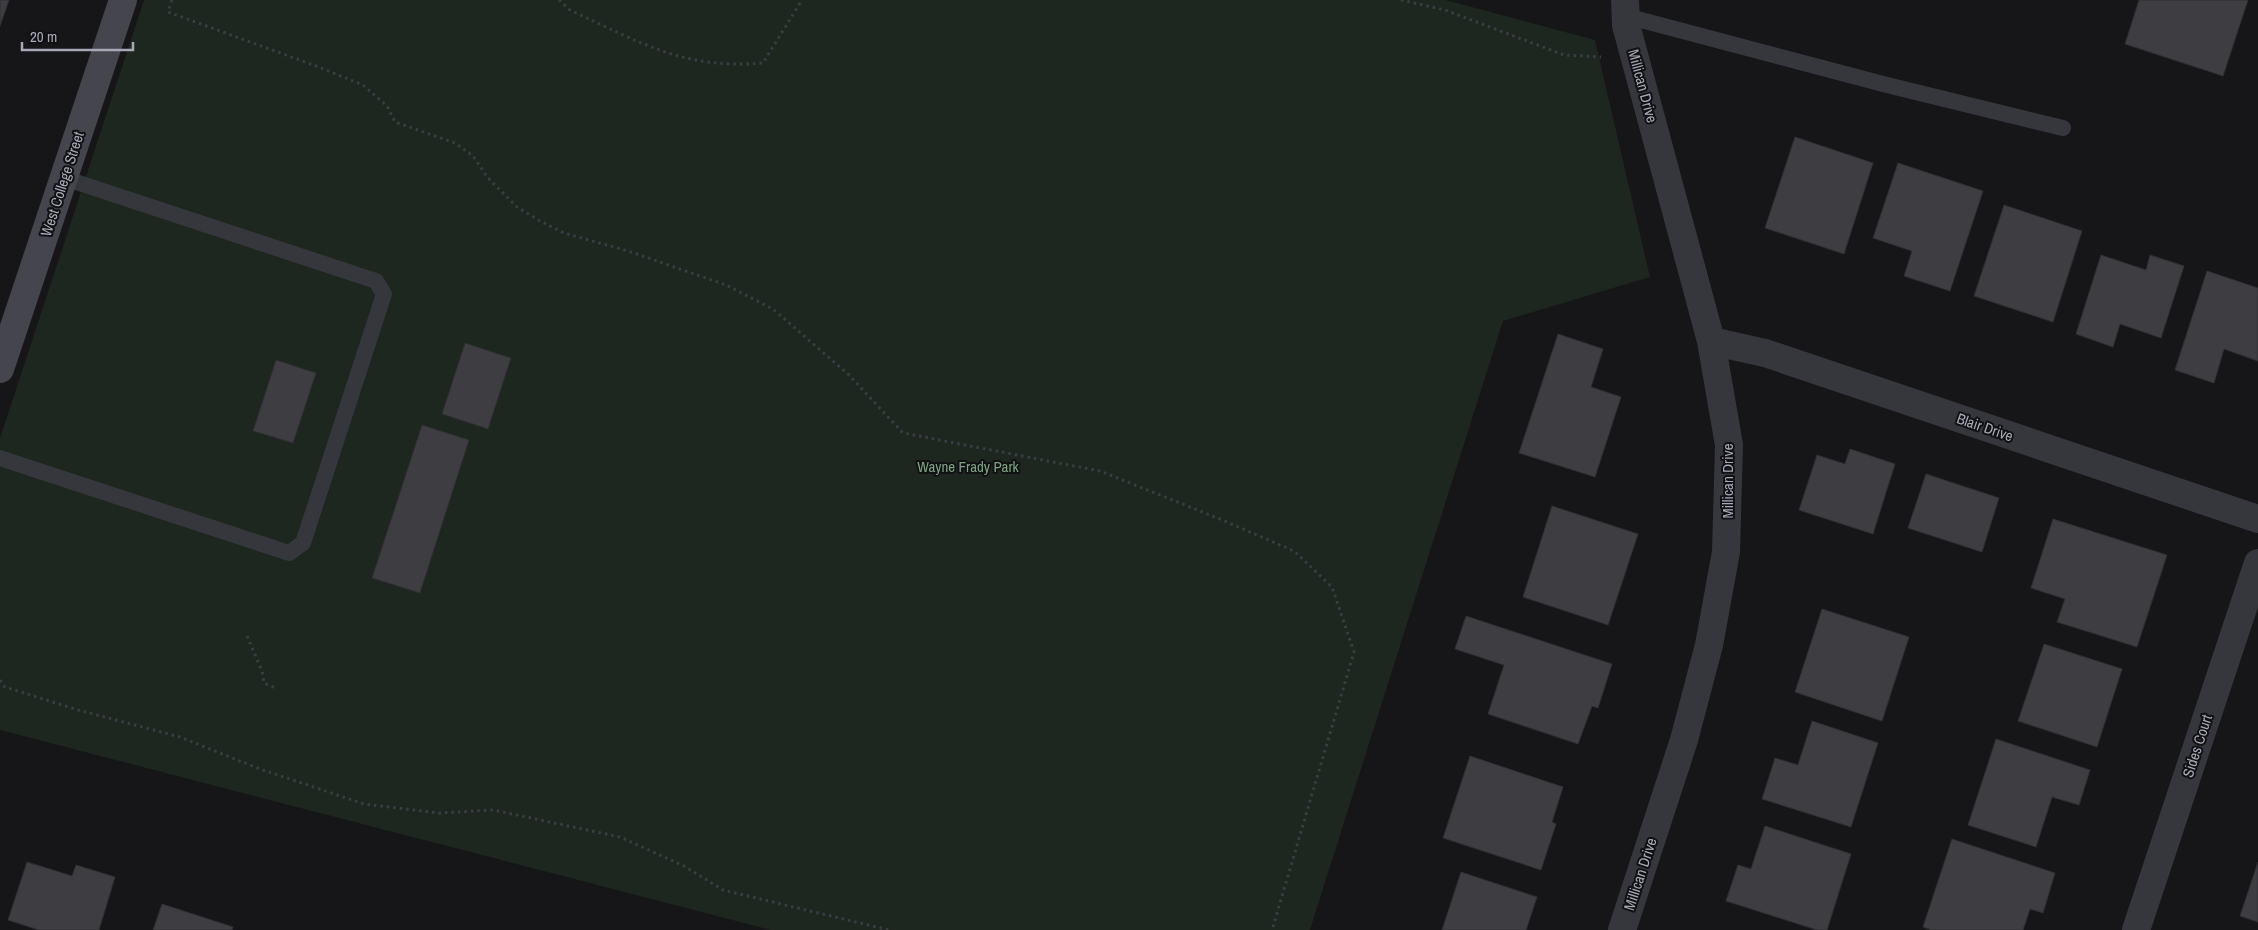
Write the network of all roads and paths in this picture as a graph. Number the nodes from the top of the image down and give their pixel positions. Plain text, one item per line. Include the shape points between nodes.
1 (123, 0) edge
2 (172, 0) edge
3 (559, 0) edge
4 (802, 0) edge
5 (1401, 0) edge
6 (1626, 8) edge
7 (1635, 59) junction
8 (2063, 128) dead end
9 (64, 178) junction
10 (1711, 341) junction
11 (0, 368) edge
12 (0, 458) edge
13 (2258, 519) edge
14 (2258, 563) edge
15 (247, 636) dead end
16 (0, 680) edge
17 (277, 689) dead end
18 (889, 930) edge
19 (1272, 930) edge
20 (1622, 930) edge
21 (2136, 930) edge

1 - 9 street, West College Street
2 - 19 path via 168,12 362,85 388,106 395,122 455,143 473,156 488,178 517,206 540,221 564,233 726,285 773,309 849,375 903,433 1100,471 1294,551 1332,587 1354,652
3 - 4 path via 570,10 659,51 704,63 746,64 763,63
5 - 7 path via 1445,10 1564,55
6 - 7 street, Millican Drive via 1626,25
6 - 8 lane via 1887,85
7 - 10 street, Millican Drive
9 - 11 street, West College Street
9 - 12 lane via 376,281 384,294 303,544 289,552
10 - 13 street, Blair Drive via 1765,353
10 - 20 street, Millican Drive via 1729,445 1726,552 1709,645 1686,730
14 - 21 street, Sides Court
15 - 17 path via 264,683
16 - 18 path via 5,686 78,710 180,737 260,769 364,804 439,813 493,810 620,837 684,866 723,890

